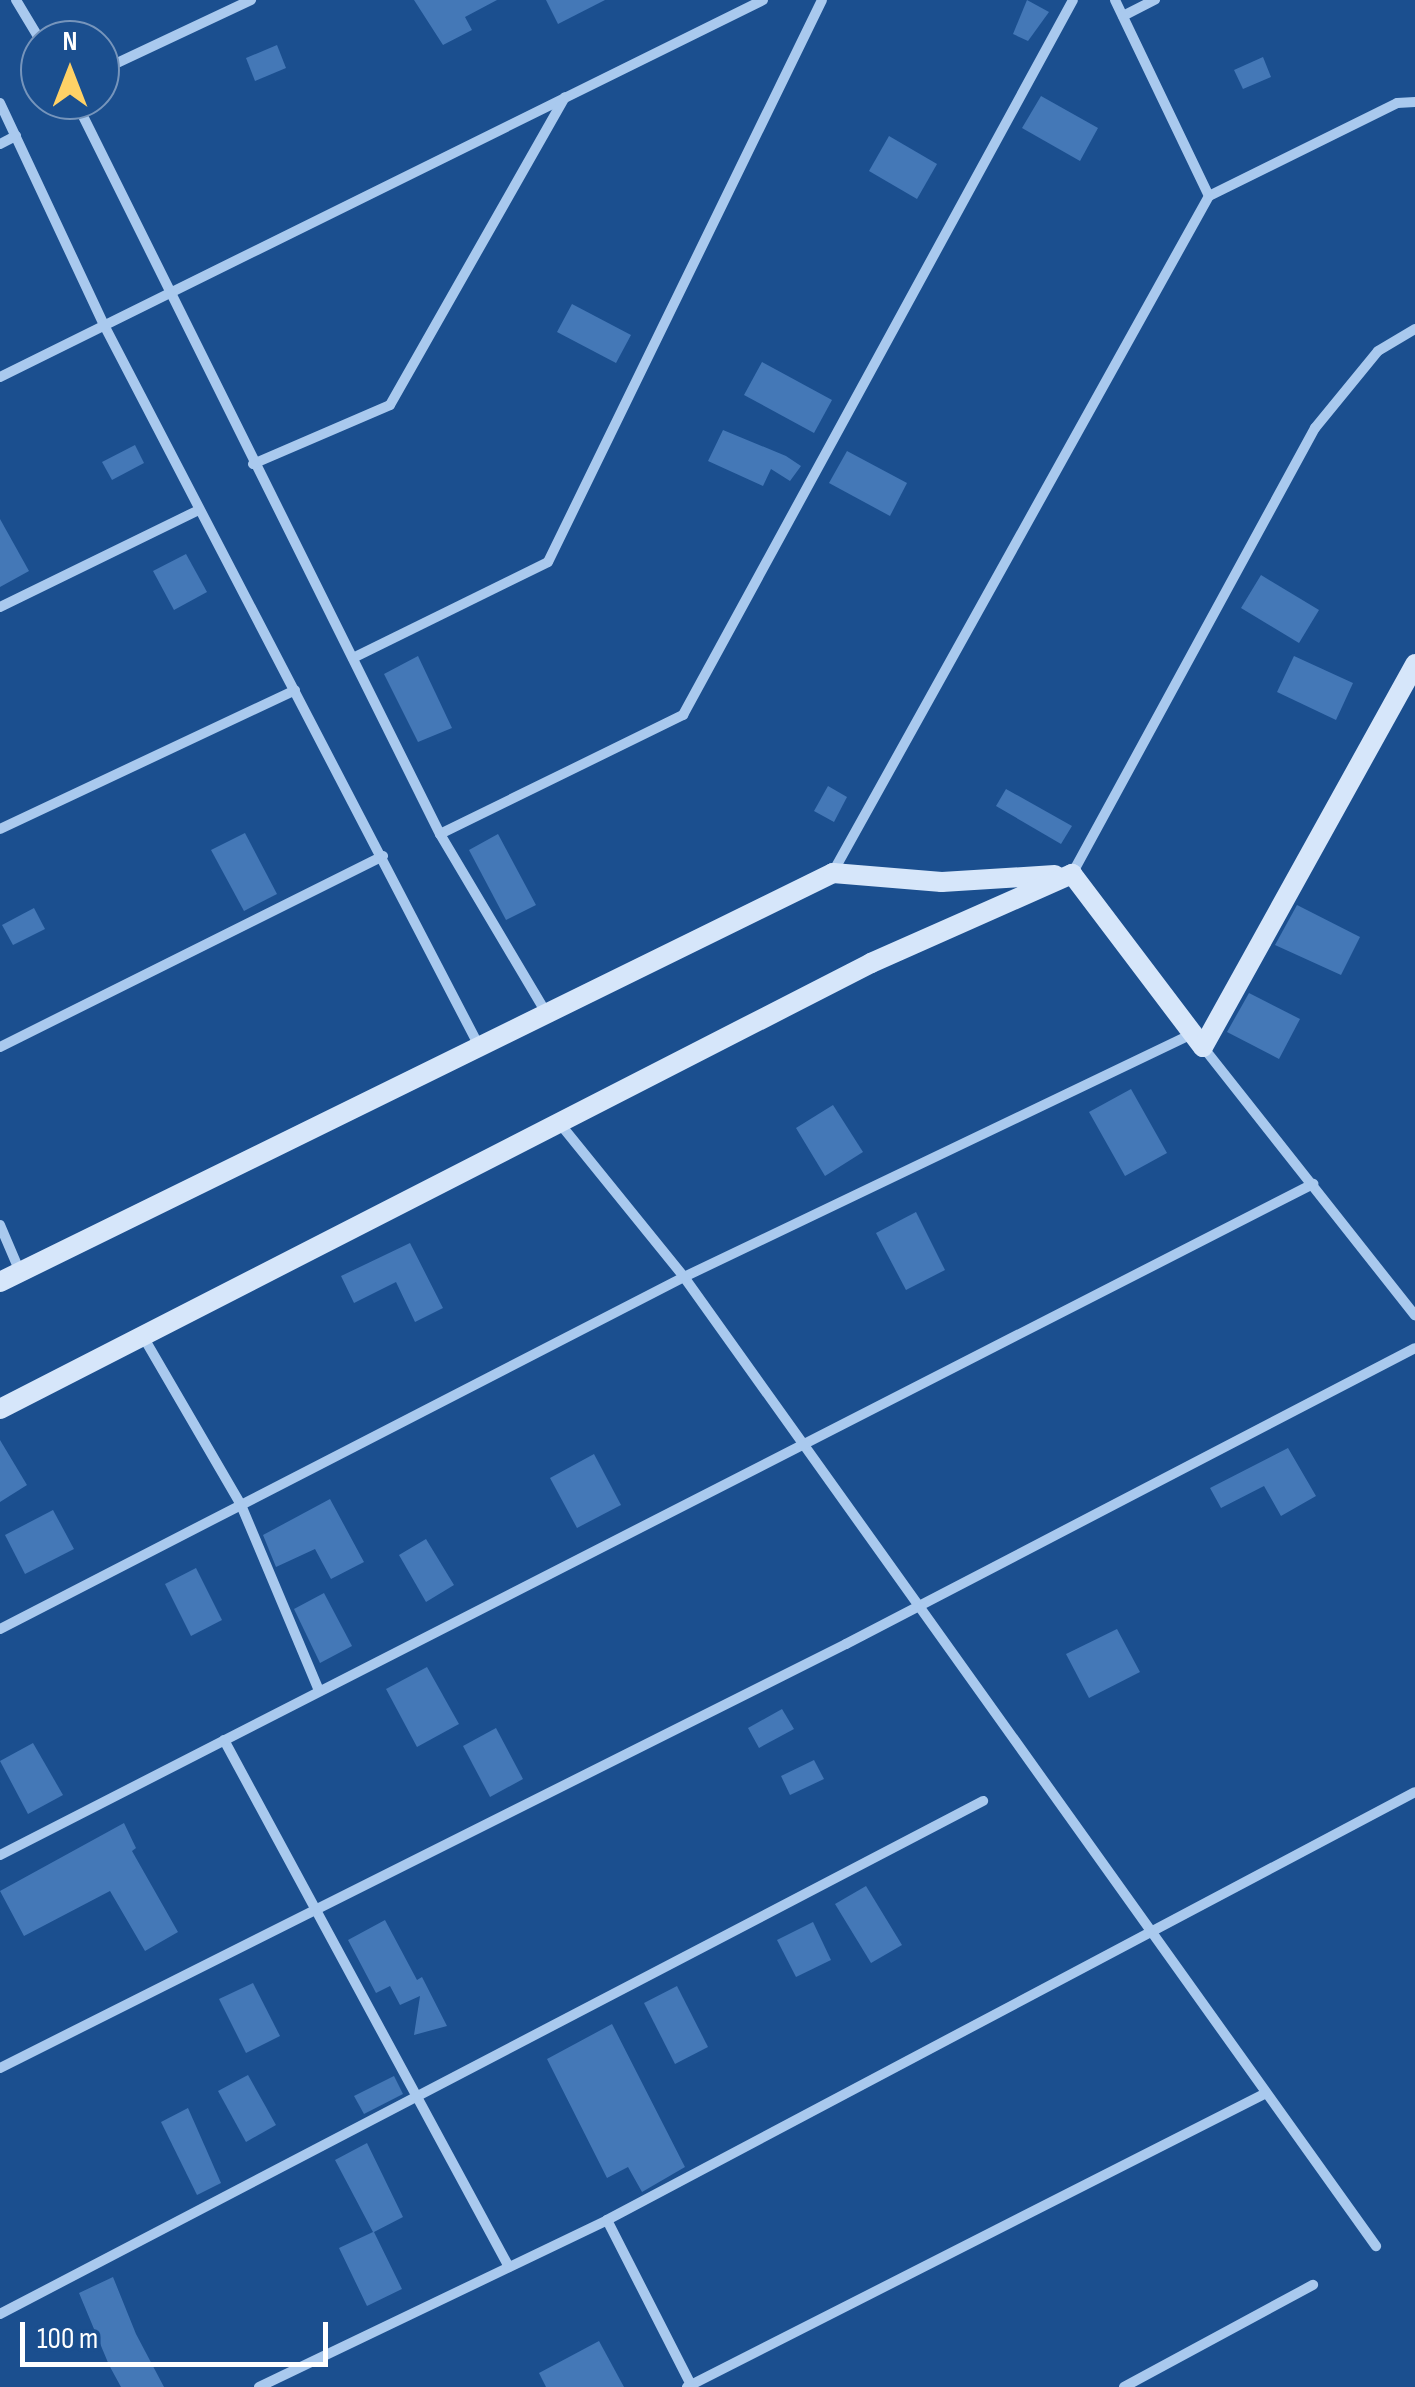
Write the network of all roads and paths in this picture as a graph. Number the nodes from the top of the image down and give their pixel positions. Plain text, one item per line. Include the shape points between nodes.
1 (251, 0) edge
2 (763, 0) edge
3 (822, 0) edge
4 (1073, 0) edge
5 (1116, 0) edge
6 (1155, 0) edge
7 (1123, 16) junction
8 (120, 62) edge
9 (565, 97) junction
10 (1415, 102) edge
11 (0, 103) edge
12 (86, 120) edge
13 (16, 136) junction
14 (0, 144) edge
15 (1209, 196) junction
16 (168, 292) junction
17 (104, 325) junction
18 (1415, 329) edge
19 (0, 377) edge
20 (253, 464) junction
21 (200, 510) junction
22 (0, 607) edge
23 (353, 658) junction
24 (1415, 664) edge
25 (295, 690) junction
26 (0, 829) edge
27 (440, 834) junction
28 (383, 856) junction
29 (832, 873) junction
30 (1072, 874) junction
31 (545, 1010) junction
32 (1197, 1041) junction
33 (0, 1047) edge
34 (480, 1049) junction
35 (561, 1125) junction
36 (1313, 1184) junction
37 (0, 1225) edge
38 (20, 1272) junction
39 (684, 1277) junction
40 (0, 1282) edge
41 (1415, 1315) edge
42 (140, 1332) junction
43 (1415, 1348) edge
44 (0, 1409) edge
45 (802, 1444) junction
46 (241, 1505) junction
47 (916, 1603) junction
48 (0, 1629) edge
49 (320, 1691) junction
50 (224, 1740) junction
51 (1415, 1792) edge
52 (983, 1802) dead end
53 (0, 1854) edge
54 (318, 1909) junction
55 (1149, 1929) junction
56 (0, 2068) edge
57 (1266, 2093) junction
58 (417, 2097) junction
59 (607, 2220) junction
60 (1376, 2246) dead end
61 (509, 2267) junction
62 (1313, 2285) dead end
63 (0, 2314) edge
64 (690, 2386) edge
65 (259, 2387) edge
66 (1124, 2387) edge

1 - 8 street
2 - 9 street
3 - 23 street via 548,562
4 - 27 street via 683,716
5 - 7 street
6 - 7 street
7 - 15 street
9 - 16 street
9 - 20 street via 390,405
10 - 15 street via 1397,103
11 - 13 street
12 - 16 street
13 - 14 street
13 - 17 street
15 - 29 street
16 - 17 street
16 - 20 street
17 - 19 street
17 - 21 street
18 - 30 street via 1378,350 1315,428
20 - 23 street
21 - 22 street
21 - 25 street
23 - 27 street
24 - 32 street
25 - 26 street
25 - 28 street
27 - 31 street
28 - 33 street
28 - 34 street
29 - 30 street via 942,882
29 - 31 street
30 - 32 street
30 - 35 street via 870,963
31 - 34 street
32 - 36 street
32 - 39 street
34 - 38 street
35 - 39 street
35 - 42 street
36 - 41 street
36 - 45 street
37 - 38 street
38 - 40 street
39 - 45 street
39 - 46 street
42 - 44 street
42 - 46 street
43 - 47 street
45 - 47 street
45 - 49 street
46 - 48 street
46 - 49 street
47 - 54 street
47 - 55 street
49 - 50 street
50 - 53 street
50 - 54 street
51 - 55 street
52 - 58 street
54 - 56 street
54 - 58 street
55 - 57 street
55 - 59 street
57 - 60 street
57 - 64 street
58 - 61 street
58 - 63 street
59 - 61 street
59 - 64 street
61 - 65 street
62 - 66 street

